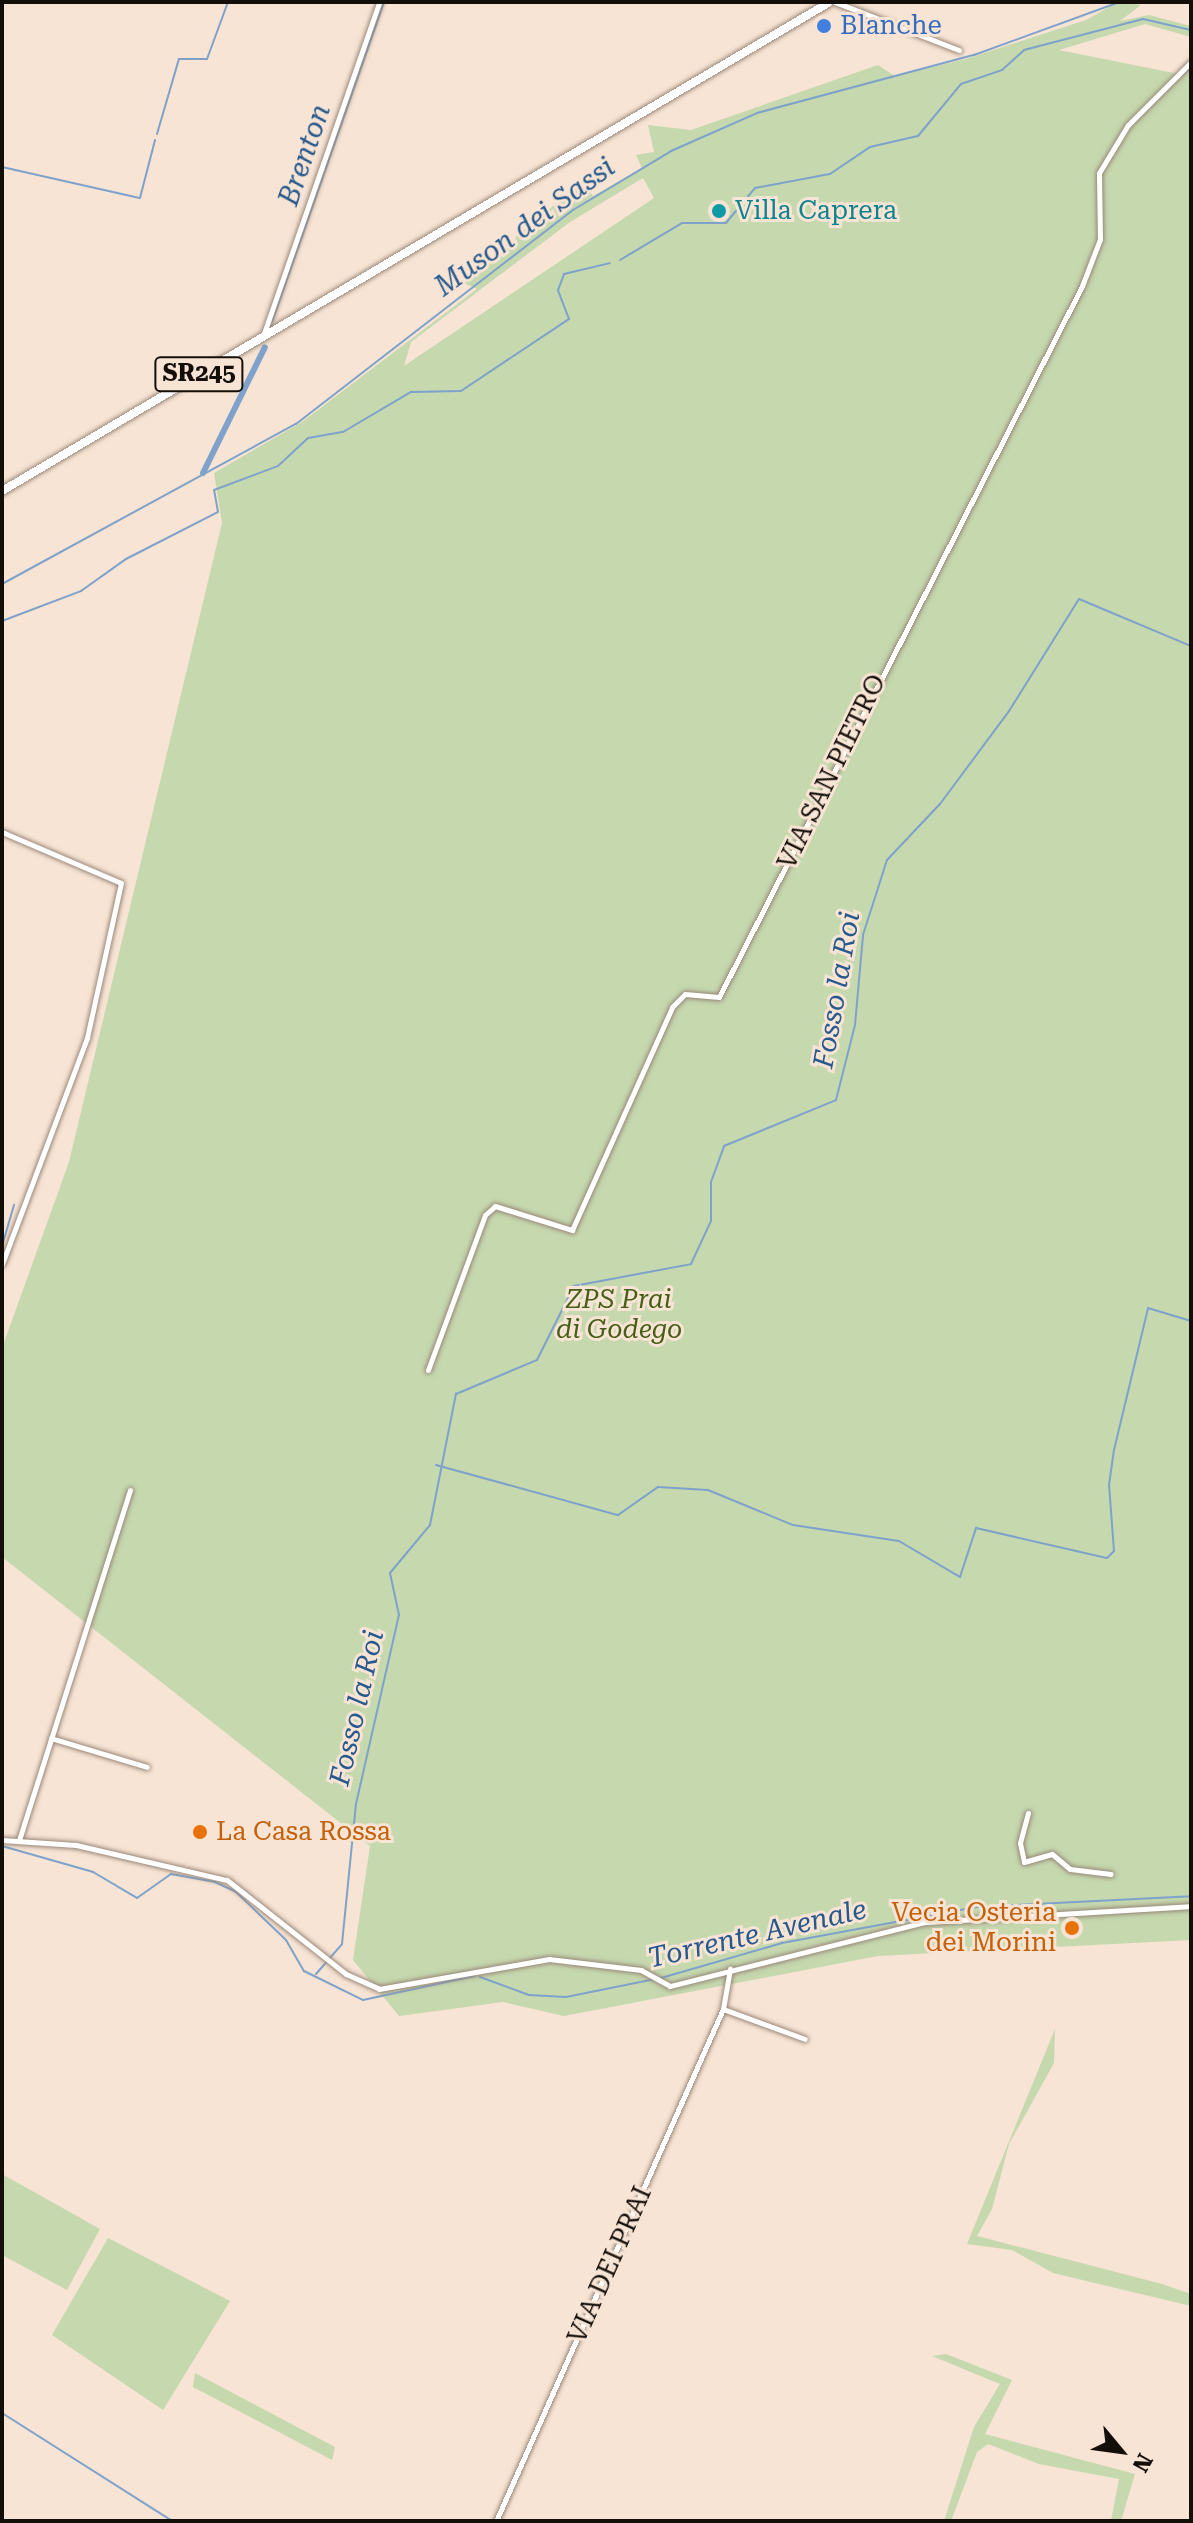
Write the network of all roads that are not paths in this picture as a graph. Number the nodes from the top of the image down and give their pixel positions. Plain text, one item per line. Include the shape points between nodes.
1 (379, 2) edge
2 (828, 3) edge
3 (959, 50) dead end
4 (1191, 62) edge
5 (263, 336) junction
6 (2, 491) edge
7 (2, 832) edge
8 (2, 1264) edge
9 (428, 1370) dead end
10 (130, 1490) dead end
11 (51, 1738) junction
12 (147, 1767) dead end
13 (1028, 1813) dead end
14 (2, 1840) edge
15 (19, 1840) junction
16 (1111, 1874) dead end
17 (1191, 1906) edge
18 (730, 1969) junction
19 (723, 2009) junction
20 (805, 2039) dead end
21 (496, 2521) edge

1 - 5 street
2 - 3 street
2 - 5 main road, SR245
4 - 9 street, VIA SAN PIETRO via 1128,125 1099,173 1100,239 1082,286 719,997 685,994 672,1007 572,1230 495,1206 485,1215
5 - 6 main road, SR245
7 - 8 street via 120,880 87,1038
10 - 11 street
11 - 12 street
11 - 15 street
13 - 16 street via 1020,1843 1024,1862 1050,1854 1070,1869
14 - 15 street
15 - 18 street via 76,1845 227,1880 328,1959 379,1989 538,1959 655,1981
17 - 18 street via 925,1922
18 - 19 street, VIA DEI PRAI
19 - 20 street
19 - 21 street, VIA DEI PRAI

